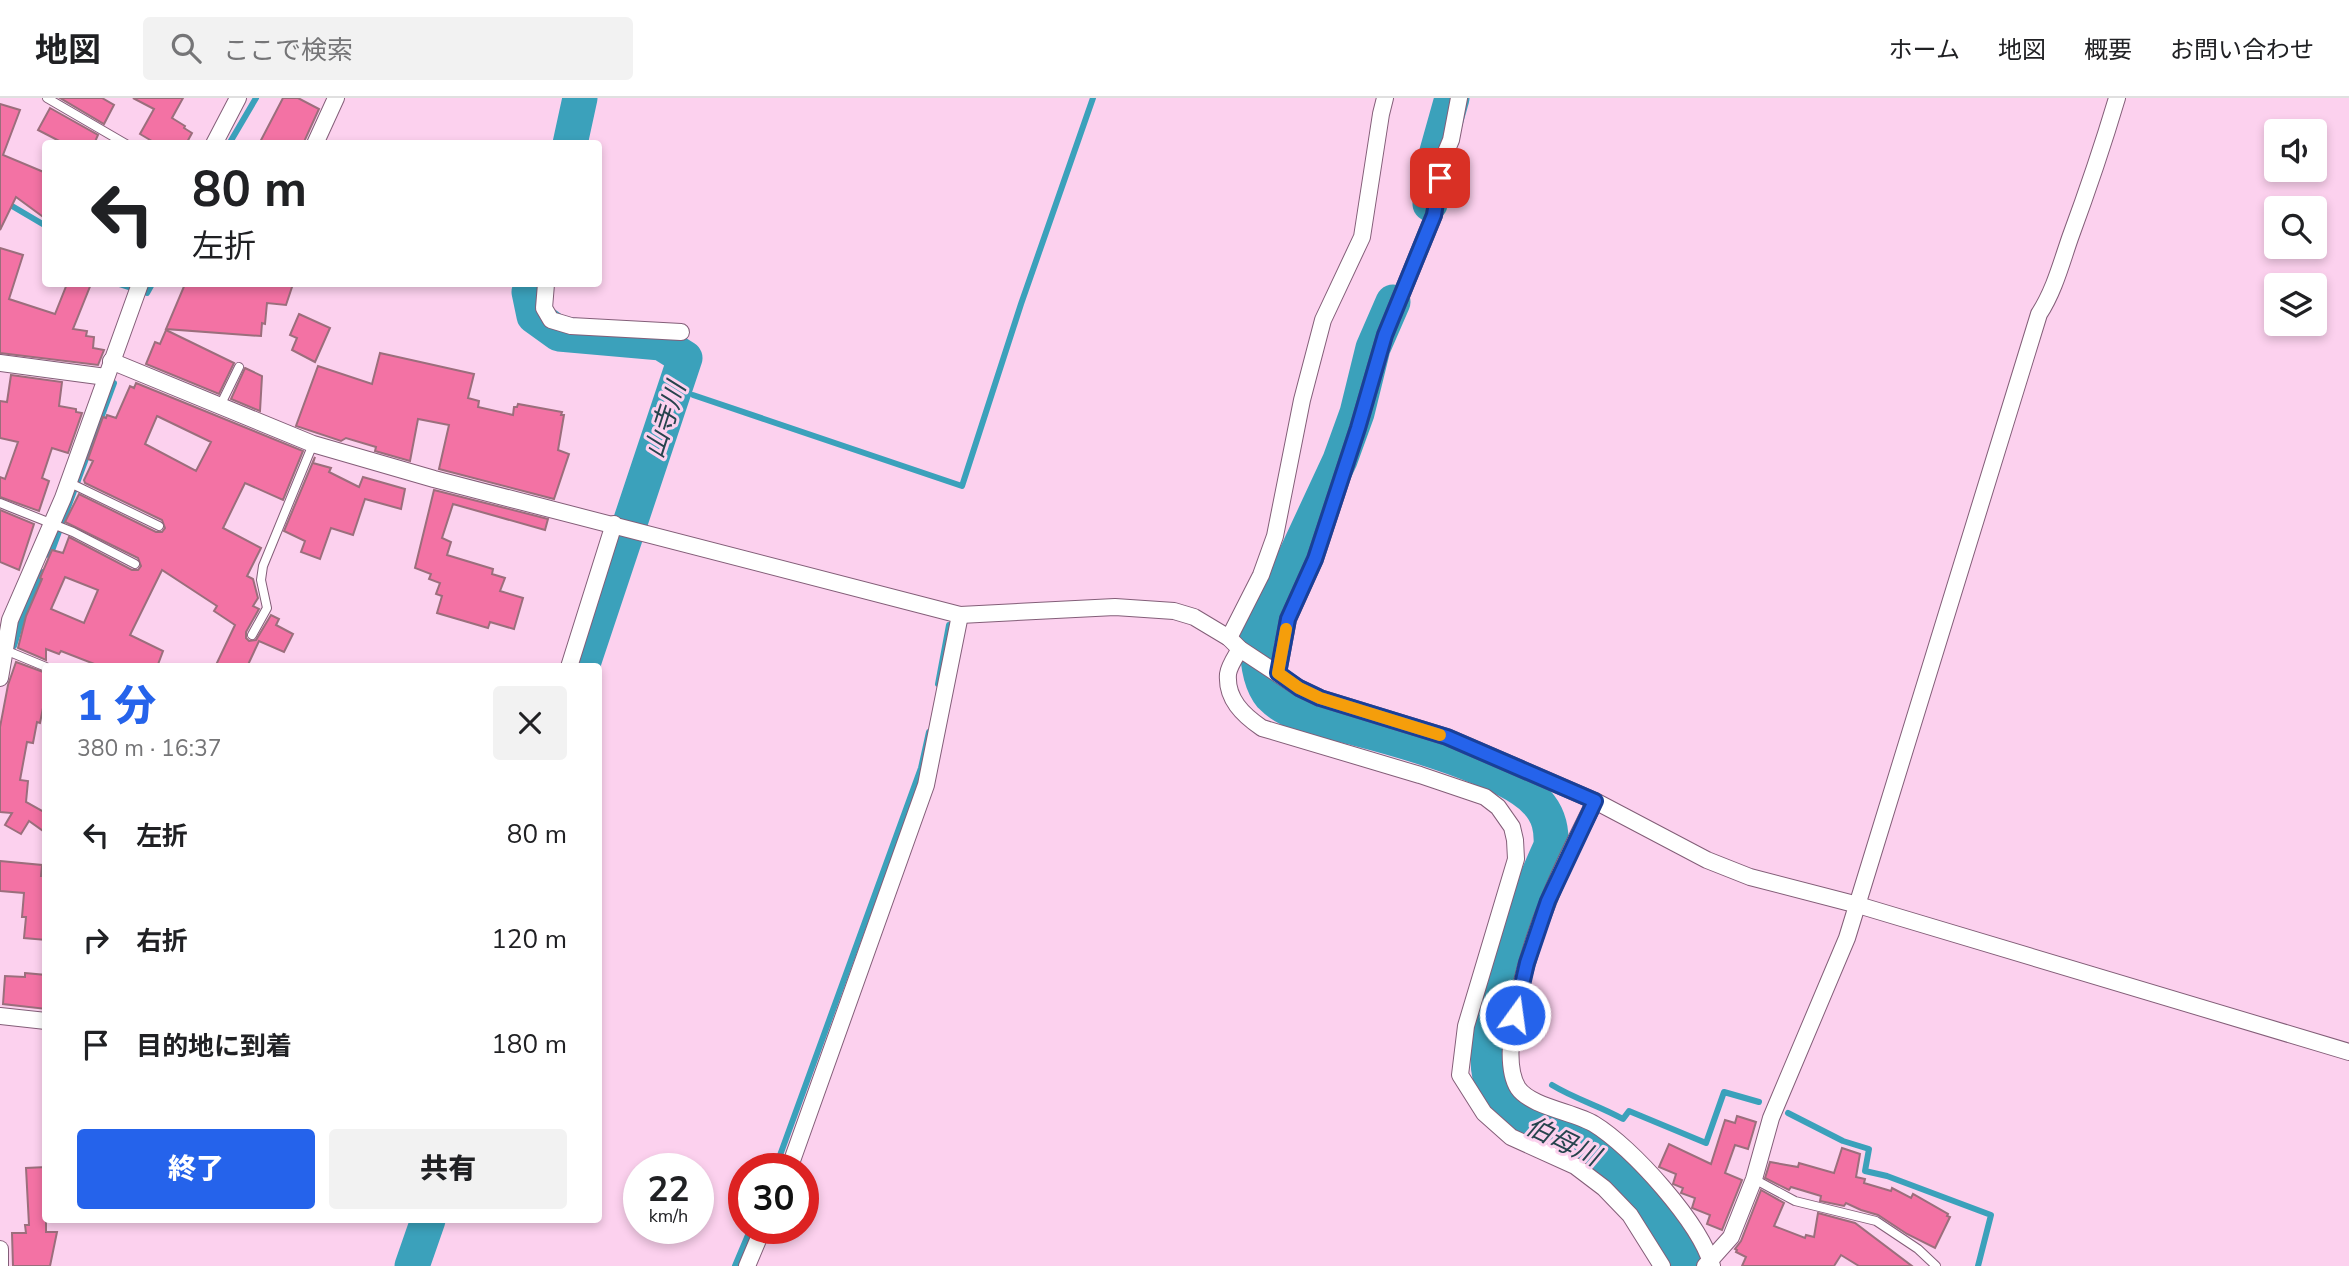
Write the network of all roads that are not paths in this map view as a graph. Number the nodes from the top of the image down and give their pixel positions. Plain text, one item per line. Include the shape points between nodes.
1 (47, 98) edge
2 (238, 98) edge
3 (336, 98) edge
4 (1385, 98) edge
5 (1459, 98) edge
6 (2117, 98) edge
7 (119, 140) edge
8 (216, 140) edge
9 (317, 140) edge
10 (140, 287) edge
11 (546, 287) edge
12 (681, 332) dead end
13 (111, 361) junction
14 (0, 363) edge
15 (239, 367) dead end
16 (106, 377) junction
17 (220, 406) junction
18 (313, 444) junction
19 (68, 482) junction
20 (0, 502) edge
21 (52, 522) junction
22 (614, 524) junction
23 (159, 526) dead end
24 (135, 564) dead end
25 (960, 615) junction
26 (5, 620) edge
27 (252, 635) dead end
28 (1234, 643) junction
29 (5, 650) junction
30 (570, 663) edge
31 (42, 665) edge
32 (1278, 673) junction
33 (0, 678) edge
34 (1595, 801) junction
35 (1858, 905) junction
36 (0, 1016) edge
37 (42, 1021) edge
38 (2349, 1052) edge
39 (795, 1153) edge
40 (1754, 1179) junction
41 (756, 1244) edge
42 (0, 1249) edge
43 (1709, 1264) edge
44 (1, 1266) edge
45 (747, 1266) edge
46 (1662, 1266) edge
47 (1936, 1266) edge

1 - 7 lane
2 - 8 street
3 - 9 street
4 - 28 street via 1362,237 1323,320 1275,536
5 - 32 street via 1434,215 1385,335 1315,559 1288,619
6 - 35 street via 2060,268 2039,314
10 - 13 street
11 - 12 street via 544,308 551,320 571,326
13 - 16 street
13 - 17 street
14 - 16 street
15 - 17 lane
16 - 19 street
17 - 18 street
18 - 22 street
18 - 27 lane via 263,566 267,608
19 - 21 street
19 - 23 lane
20 - 21 lane
21 - 24 lane
21 - 26 street
22 - 25 street
22 - 30 street
25 - 28 street via 1115,607 1174,611 1194,617
25 - 39 street via 926,785
26 - 29 street
28 - 32 street
28 - 46 street via 1228,672 1230,694 1240,712 1262,729 1485,797 1506,817 1516,859 1466,1026 1461,1075 1483,1114 1511,1137 1575,1166 1604,1188 1630,1215
29 - 31 lane
29 - 33 street
32 - 34 street via 1320,698 1447,737
34 - 35 street via 1729,869
34 - 43 street via 1548,901 1527,963 1515,1015 1511,1069 1518,1089 1530,1098 1594,1124 1647,1170 1690,1223
35 - 38 street
35 - 40 street via 1771,1118
36 - 37 street
40 - 43 street via 1731,1237
40 - 47 lane via 1795,1201 1877,1221
41 - 45 street
42 - 44 street

